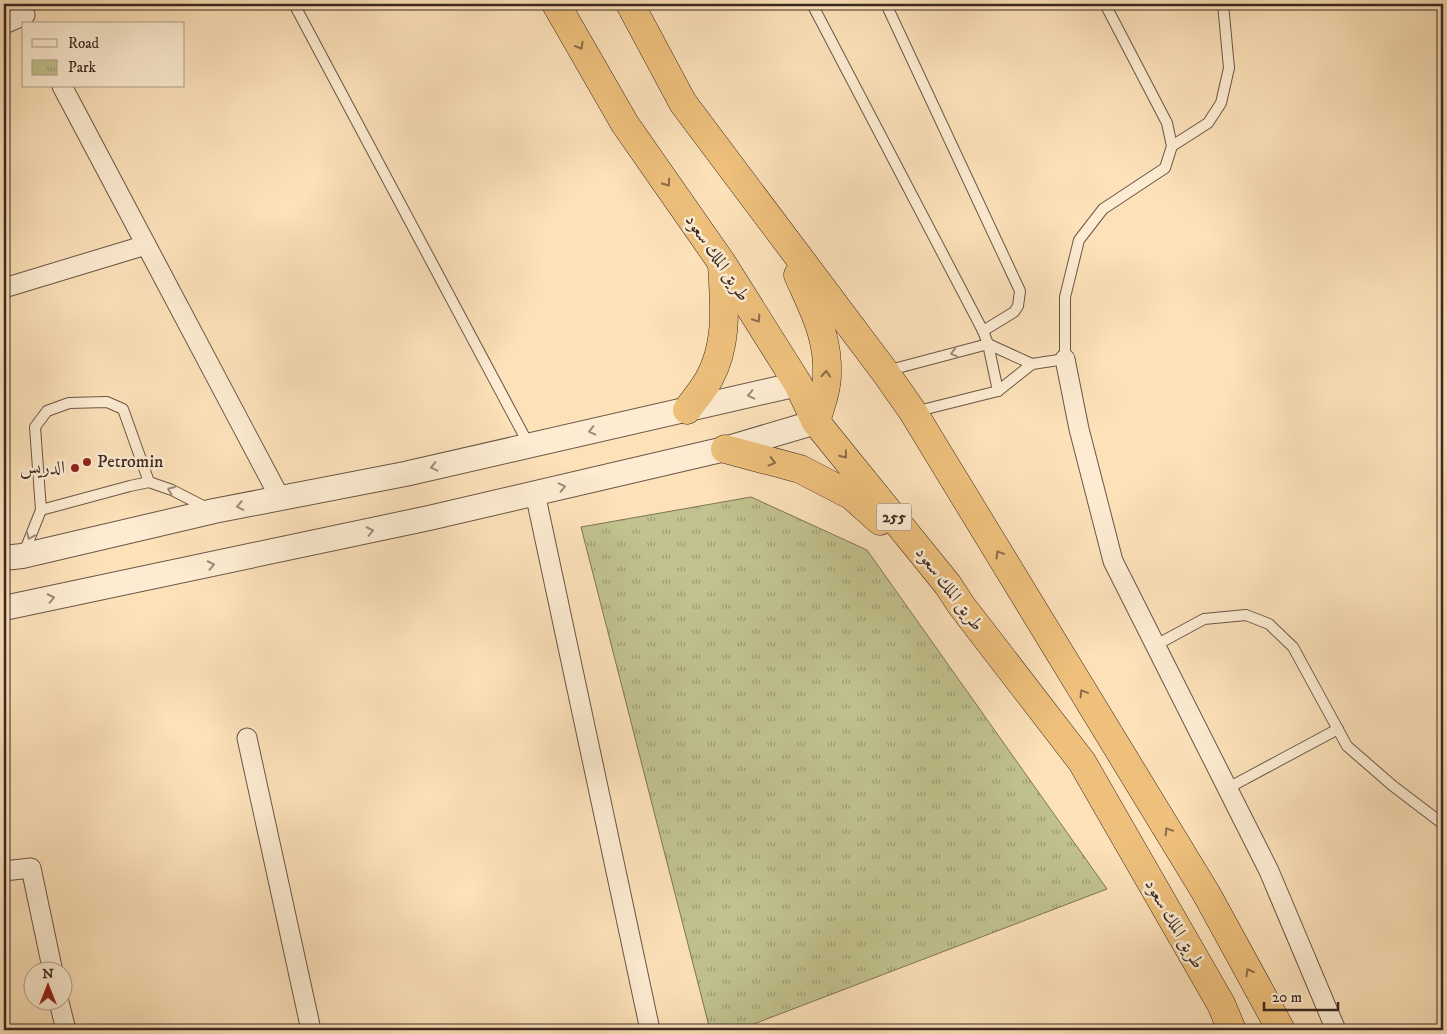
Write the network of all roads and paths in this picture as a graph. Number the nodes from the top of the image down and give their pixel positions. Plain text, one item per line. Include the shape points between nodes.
1 (294, 4) edge
2 (556, 4) edge
3 (630, 4) edge
4 (812, 4) edge
5 (886, 4) edge
6 (1105, 4) edge
7 (1223, 4) edge
8 (25, 14) edge
9 (4, 24) edge
10 (63, 88) edge
11 (1172, 146) junction
12 (779, 230) junction
13 (146, 245) junction
14 (722, 263) junction
15 (4, 288) edge
16 (983, 331) junction
17 (988, 344) junction
18 (1065, 359) junction
19 (1032, 364) junction
20 (885, 372) junction
21 (798, 384) junction
22 (998, 391) junction
23 (687, 410) junction
24 (913, 412) junction
25 (816, 422) junction
26 (529, 445) junction
27 (725, 449) junction
28 (149, 482) junction
29 (535, 493) junction
30 (280, 498) junction
31 (41, 510) junction
32 (214, 511) junction
33 (13, 557) edge
34 (948, 584) junction
35 (4, 608) edge
36 (1156, 645) junction
37 (1338, 729) junction
38 (247, 738) dead end
39 (1228, 788) junction
40 (1443, 824) edge
41 (4, 871) edge
42 (51, 962) edge
43 (62, 1012) edge
44 (66, 1030) edge
45 (311, 1030) edge
46 (650, 1030) edge
47 (1232, 1030) edge
48 (1281, 1030) edge
49 (1336, 1030) edge

1 - 26 lane
2 -> 14 highway, طريق الملك سعود / 255 via 625,124
3 - 12 highway via 683,103
4 - 16 lane
5 - 16 lane via 1020,291 1014,312
6 - 11 lane via 1167,123
7 - 11 lane via 1229,68 1220,103 1208,123
8 - 9 street
10 - 13 street
11 - 18 lane via 1165,168 1103,208 1079,240 1065,297
12 - 20 highway
25 -> 12 highway via 827,377 826,348 819,319
13 - 15 street
13 - 30 street
14 -> 21 highway, طريق الملك سعود / 255
14 - 23 highway via 725,316 722,346 710,378
16 - 17 lane
17 - 19 lane
17 -> 20 lane
17 - 22 lane
18 - 19 lane
18 - 36 street via 1079,430 1113,561
19 - 22 lane
20 - 24 highway
21 -> 23 street
21 - 25 highway, طريق الملك سعود / 255
22 - 24 lane
23 -> 26 street
48 -> 24 highway via 1206,893
25 - 27 street
25 -> 34 highway, طريق الملك سعود / 255
26 -> 30 street via 406,474
29 -> 27 street
27 -> 34 highway via 800,469 852,496
28 - 31 lane
28 - 31 lane via 123,409 107,402 69,403 47,412 36,427
32 -> 28 lane
35 -> 29 street
29 - 46 street
30 -> 32 street
31 -> 33 lane
32 - 33 street
34 - 47 highway, طريق الملك سعود / 255 via 1082,762
36 - 37 lane via 1204,619 1246,615 1268,624 1293,647
36 - 39 street
37 - 39 lane
37 - 40 lane via 1347,746
38 - 45 street
39 - 49 street via 1269,871
41 - 42 street via 31,868
43 - 44 street

